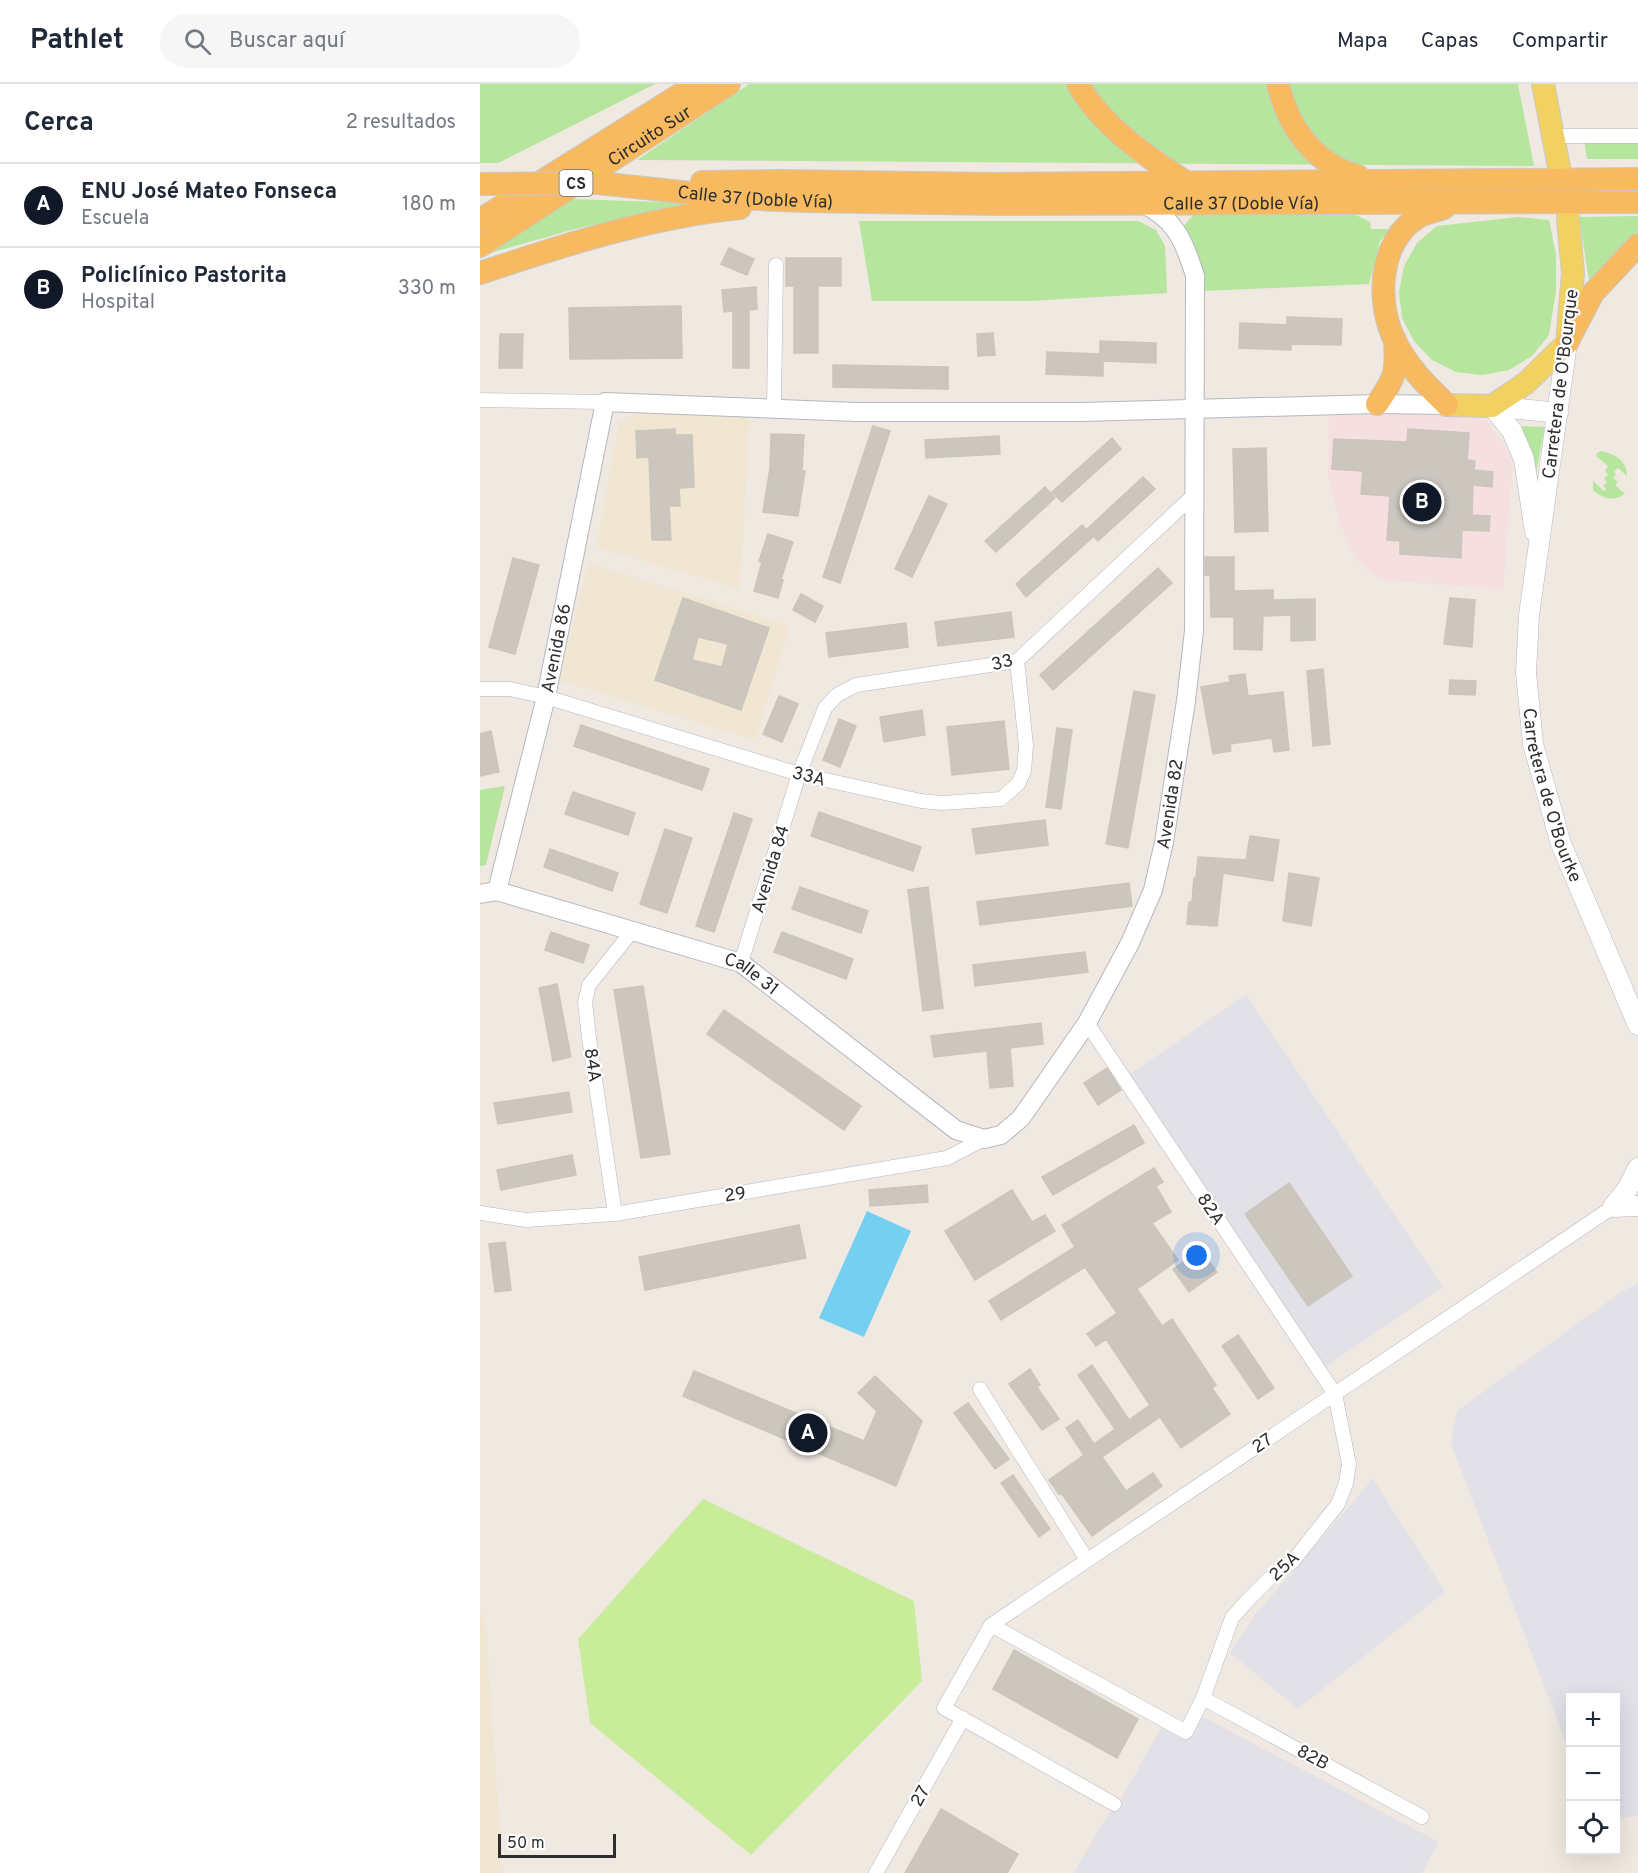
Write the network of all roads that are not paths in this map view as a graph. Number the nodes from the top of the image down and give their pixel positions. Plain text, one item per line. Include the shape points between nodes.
1 (677, 84) edge
2 (697, 84) edge
3 (729, 84) edge
4 (1078, 84) edge
5 (1278, 84) edge
6 (1543, 84) edge
7 (663, 105) junction
8 (1554, 136) junction
9 (1638, 136) edge
10 (1559, 167) dead end
11 (1638, 179) edge
12 (1184, 181) junction
13 (1374, 181) junction
14 (598, 183) junction
15 (480, 184) edge
16 (804, 201) junction
17 (1139, 202) junction
18 (1638, 202) edge
19 (1457, 203) junction
20 (1568, 219) dead end
21 (480, 220) edge
22 (1638, 245) edge
23 (480, 246) edge
24 (776, 266) dead end
25 (480, 273) edge
26 (1395, 340) junction
27 (1567, 343) junction
28 (480, 400) edge
29 (605, 402) junction
30 (1377, 404) junction
31 (1447, 405) junction
32 (1492, 406) junction
33 (774, 408) junction
34 (1194, 410) junction
35 (1558, 412) junction
36 (1195, 494) junction
37 (1538, 550) junction
38 (1017, 661) junction
39 (480, 689) edge
40 (546, 697) junction
41 (799, 774) junction
42 (489, 893) edge
43 (633, 930) junction
44 (741, 963) junction
45 (1087, 1023) junction
46 (1638, 1026) edge
47 (984, 1139) junction
48 (1638, 1167) edge
49 (1638, 1206) edge
50 (1612, 1207) junction
51 (480, 1213) edge
52 (615, 1214) junction
53 (980, 1389) dead end
54 (1335, 1394) junction
55 (1087, 1560) junction
56 (991, 1625) junction
57 (1203, 1698) junction
58 (963, 1719) junction
59 (1114, 1804) dead end
60 (1422, 1817) dead end
61 (876, 1873) edge

1 - 7 highway
2 - 7 highway, Circuito Sur / CS
3 - 23 highway, Circuito Sur / CS
4 - 12 highway via 1113,126 1144,154
5 - 13 highway via 1291,123 1309,147 1330,166
6 - 8 main road
7 - 21 highway, Circuito Sur / CS
8 - 9 street
8 - 10 main road
11 - 13 highway
12 - 13 highway, Calle 37 (Doble Vía)
12 - 14 highway, Calle 37 (Doble Vía)
14 - 15 highway, bridge
14 - 16 highway, Calle 37 (Doble Vía)
16 - 17 highway, Calle 37 (Doble Vía)
16 - 25 highway via 711,211 574,242
17 - 19 highway, Calle 37 (Doble Vía)
17 - 34 street, Avenida 82 via 1172,224 1186,246 1195,276
18 - 19 highway, Calle 37 (Doble Vía)
19 - 26 highway via 1418,217 1388,253 1384,296
20 - 27 main road, Carretera de O'Bourque via 1573,273
22 - 27 highway via 1593,292
24 - 33 street
26 - 30 highway via 1394,379
26 - 31 highway via 1417,375
27 - 32 main road via 1526,383
27 - 35 main road, Carretera de O'Bourque
28 - 29 street
29 - 33 street
29 - 40 street, Avenida 86
30 - 31 street
30 - 34 street
31 - 32 main road
32 - 35 main road
32 - 37 main road via 1512,431 1524,459
33 - 34 street via 880,412
34 - 36 street, Avenida 82
35 - 37 main road, Carretera de O'Bourque
36 - 38 street, 33
36 - 45 street, Avenida 82 via 1194,631 1164,842 1153,890
37 - 46 main road, Carretera de O'Bourke via 1526,673 1533,744 1561,844
38 - 41 street, 33 via 856,685 837,695 825,708
38 - 41 street, 33A via 1026,745 1024,771 1018,784 1001,799 921,801
39 - 40 street, 33A via 510,689
40 - 41 street, 33A
40 - 42 street, Avenida 86
41 - 44 street, Avenida 84
42 - 43 street, Calle 31
43 - 44 street, Calle 31
43 - 52 street, 84A via 589,985 585,1002
44 - 47 street, Calle 31 via 956,1130
45 - 47 street, Avenida 82 via 1021,1118 1001,1135
45 - 54 street, 82A
47 - 52 street, 29 via 947,1158
48 - 50 main road via 1628,1188
49 - 50 main road
50 - 54 street, 27
51 - 52 street, 29 via 526,1220
53 - 55 street
54 - 55 street, 27
54 - 57 street, 25A via 1349,1464 1338,1504 1293,1561 1271,1577 1232,1618
55 - 56 street, 27
56 - 57 street, 25A via 1186,1732
56 - 58 street, 27 via 944,1708
57 - 60 street, 82B
58 - 59 street
58 - 61 street, 27

